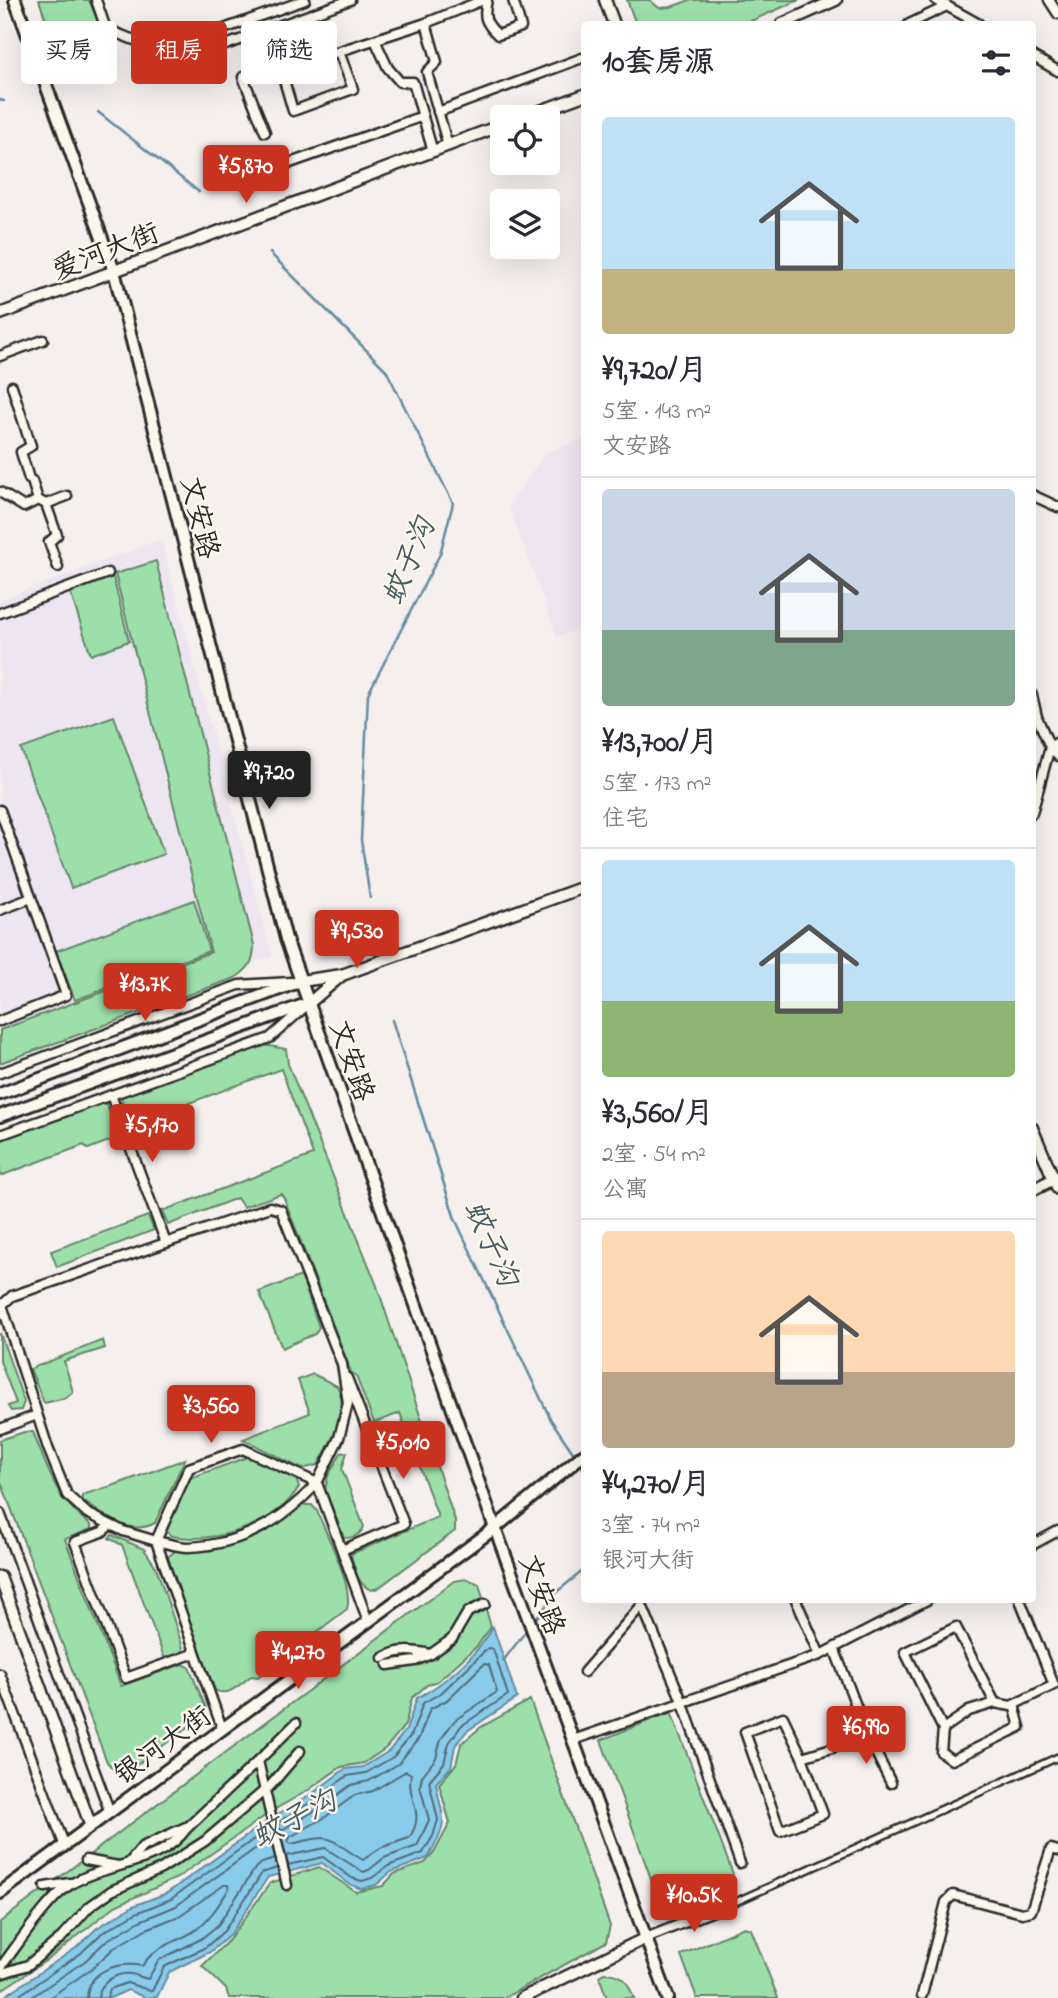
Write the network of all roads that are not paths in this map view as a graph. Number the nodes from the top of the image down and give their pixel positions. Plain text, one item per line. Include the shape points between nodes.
1 (15, 0) edge
2 (96, 0) edge
3 (304, 0) edge
4 (350, 0) edge
5 (513, 0) edge
6 (605, 0) edge
7 (836, 0) edge
8 (936, 0) edge
9 (1049, 0) edge
10 (480, 1) edge
11 (947, 6) junction
12 (1058, 14) edge
13 (803, 20) edge
14 (293, 21) edge
15 (613, 21) edge
16 (915, 21) edge
17 (974, 21) edge
18 (426, 23) junction
19 (374, 40) junction
20 (339, 51) joint
21 (1036, 58) edge
22 (581, 59) edge
23 (1058, 71) edge
24 (246, 84) edge
25 (285, 84) edge
26 (581, 96) edge
27 (557, 105) edge
28 (438, 111) junction
29 (423, 116) junction
30 (490, 130) edge
31 (265, 132) dead end
32 (448, 146) junction
33 (433, 152) junction
34 (290, 163) dead end
35 (114, 271) junction
36 (0, 314) edge
37 (43, 340) dead end
38 (0, 356) edge
39 (12, 386) dead end
40 (0, 492) edge
41 (67, 496) dead end
42 (1036, 497) edge
43 (42, 502) junction
44 (1058, 507) edge
45 (58, 567) dead end
46 (108, 573) dead end
47 (0, 613) edge
48 (1036, 713) edge
49 (1054, 745) edge
50 (1058, 756) edge
51 (1036, 803) edge
52 (0, 810) edge
53 (581, 888) edge
54 (31, 898) junction
55 (0, 910) edge
56 (342, 975) junction
57 (301, 981) junction
58 (309, 1003) junction
59 (0, 1021) edge
60 (0, 1073) edge
61 (0, 1094) edge
62 (111, 1095) junction
63 (0, 1116) edge
64 (0, 1135) edge
65 (1036, 1137) edge
66 (1056, 1182) edge
67 (1036, 1189) edge
68 (166, 1243) junction
69 (342, 1364) junction
70 (37, 1415) junction
71 (0, 1429) edge
72 (580, 1458) edge
73 (317, 1483) junction
74 (0, 1513) edge
75 (110, 1525) junction
76 (495, 1528) junction
77 (1058, 1531) edge
78 (156, 1541) junction
79 (1036, 1543) edge
80 (342, 1550) junction
81 (0, 1577) edge
82 (644, 1603) edge
83 (645, 1603) edge
84 (797, 1603) edge
85 (921, 1603) edge
86 (1021, 1603) edge
87 (485, 1604) dead end
88 (368, 1621) junction
89 (834, 1648) junction
90 (195, 1653) junction
91 (820, 1655) junction
92 (385, 1661) dead end
93 (584, 1672) dead end
94 (0, 1674) edge
95 (682, 1701) junction
96 (995, 1703) junction
97 (1014, 1705) junction
98 (296, 1723) dead end
99 (222, 1728) junction
100 (943, 1729) junction
101 (867, 1737) junction
102 (573, 1740) junction
103 (300, 1751) dead end
104 (802, 1757) junction
105 (1058, 1757) edge
106 (258, 1761) junction
107 (891, 1783) dead end
108 (266, 1789) junction
109 (109, 1810) junction
110 (90, 1824) junction
111 (64, 1844) junction
112 (1058, 1851) edge
113 (86, 1860) dead end
114 (740, 1863) dead end
115 (119, 1866) junction
116 (73, 1883) junction
117 (287, 1885) dead end
118 (45, 1887) dead end
119 (0, 1893) edge
120 (731, 1904) joint
121 (646, 1938) junction
122 (0, 1971) edge
123 (922, 1995) dead end
124 (522, 1998) edge
125 (668, 1998) edge

1 - 35 main road, 文安路
2 - 3 street via 106,29 162,51
4 - 14 street
5 - 10 street via 521,27 498,35 486,24
6 - 15 street
7 - 13 street
8 - 11 street
9 - 12 street
10 - 18 street
11 - 16 street
11 - 17 street
18 - 19 street
18 - 28 street via 437,62 427,72
19 - 20 street
19 - 29 street via 400,82 413,82
20 - 25 street via 353,89 293,111
21 - 23 street
22 - 28 street
24 - 31 street
26 - 27 street
28 - 32 street
29 - 33 street
29 - 34 street
30 - 32 street, 爱河大街
32 - 33 street, 爱河大街
33 - 35 street, 爱河大街
35 - 36 street, 爱河大街
35 - 57 main road, 文安路 via 286,939
37 - 38 street
39 - 43 street via 31,446 21,452
40 - 43 street via 24,507
41 - 43 street
42 - 44 street
43 - 45 street via 57,535 49,542
46 - 47 street
48 - 49 street
49 - 50 street
49 - 51 street
52 - 54 street
53 - 56 street
54 - 55 street
54 - 59 street via 66,996
56 - 57 street
56 - 58 street
57 - 58 main road, 文安路
57 - 60 street via 239,985
57 - 61 main road
58 - 62 street via 270,1038
58 - 63 main road
58 - 76 main road, 文安路
62 - 64 street
62 - 68 street
65 - 66 street
66 - 67 main road
68 - 69 street via 270,1207 281,1210
68 - 70 street via 12,1296 2,1305
69 - 73 street via 348,1403 340,1438
69 - 80 street via 404,1524
70 - 71 street
70 - 75 street via 67,1494
72 - 76 main road, 银河大街
73 - 78 street via 266,1527 233,1539 187,1547
73 - 78 street via 243,1449 188,1468
73 - 80 street
74 - 109 street
75 - 78 street
75 - 90 street via 75,1542 126,1678
76 - 88 main road, 银河大街
76 - 102 main road, 文安路
77 - 79 street
78 - 90 street
80 - 88 street
81 - 110 street
82 - 93 street
83 - 95 street
84 - 91 street
85 - 89 street
86 - 97 street via 1054,1685
87 - 92 street via 468,1612 452,1639 431,1654 392,1652
88 - 99 main road, 银河大街
89 - 91 street
89 - 101 street
90 - 99 street
91 - 95 street
94 - 111 street
95 - 102 street
95 - 114 street
96 - 97 street
96 - 100 street via 970,1711
96 - 100 street via 956,1627 905,1652
97 - 100 street via 1020,1727 952,1760 941,1752
98 - 106 street
99 - 109 main road, 银河大街
101 - 104 street
101 - 107 street
102 - 121 main road, 文安路
103 - 108 street
104 - 104 street via 783,1717 745,1732 780,1831 823,1814
105 - 120 street
106 - 108 street
106 - 115 street via 179,1839 142,1861
108 - 117 street
108 - 122 street via 205,1840 89,1907 28,1965
109 - 110 main road, 银河大街
110 - 111 main road, 银河大街
111 - 119 main road, 银河大街
112 - 123 street via 1051,1849 1031,1911 1022,1913 953,1895 946,1902
113 - 115 street
115 - 116 street
116 - 118 street
116 - 122 street via 56,1897
120 - 121 street
121 - 124 street
121 - 125 main road, 文安路

